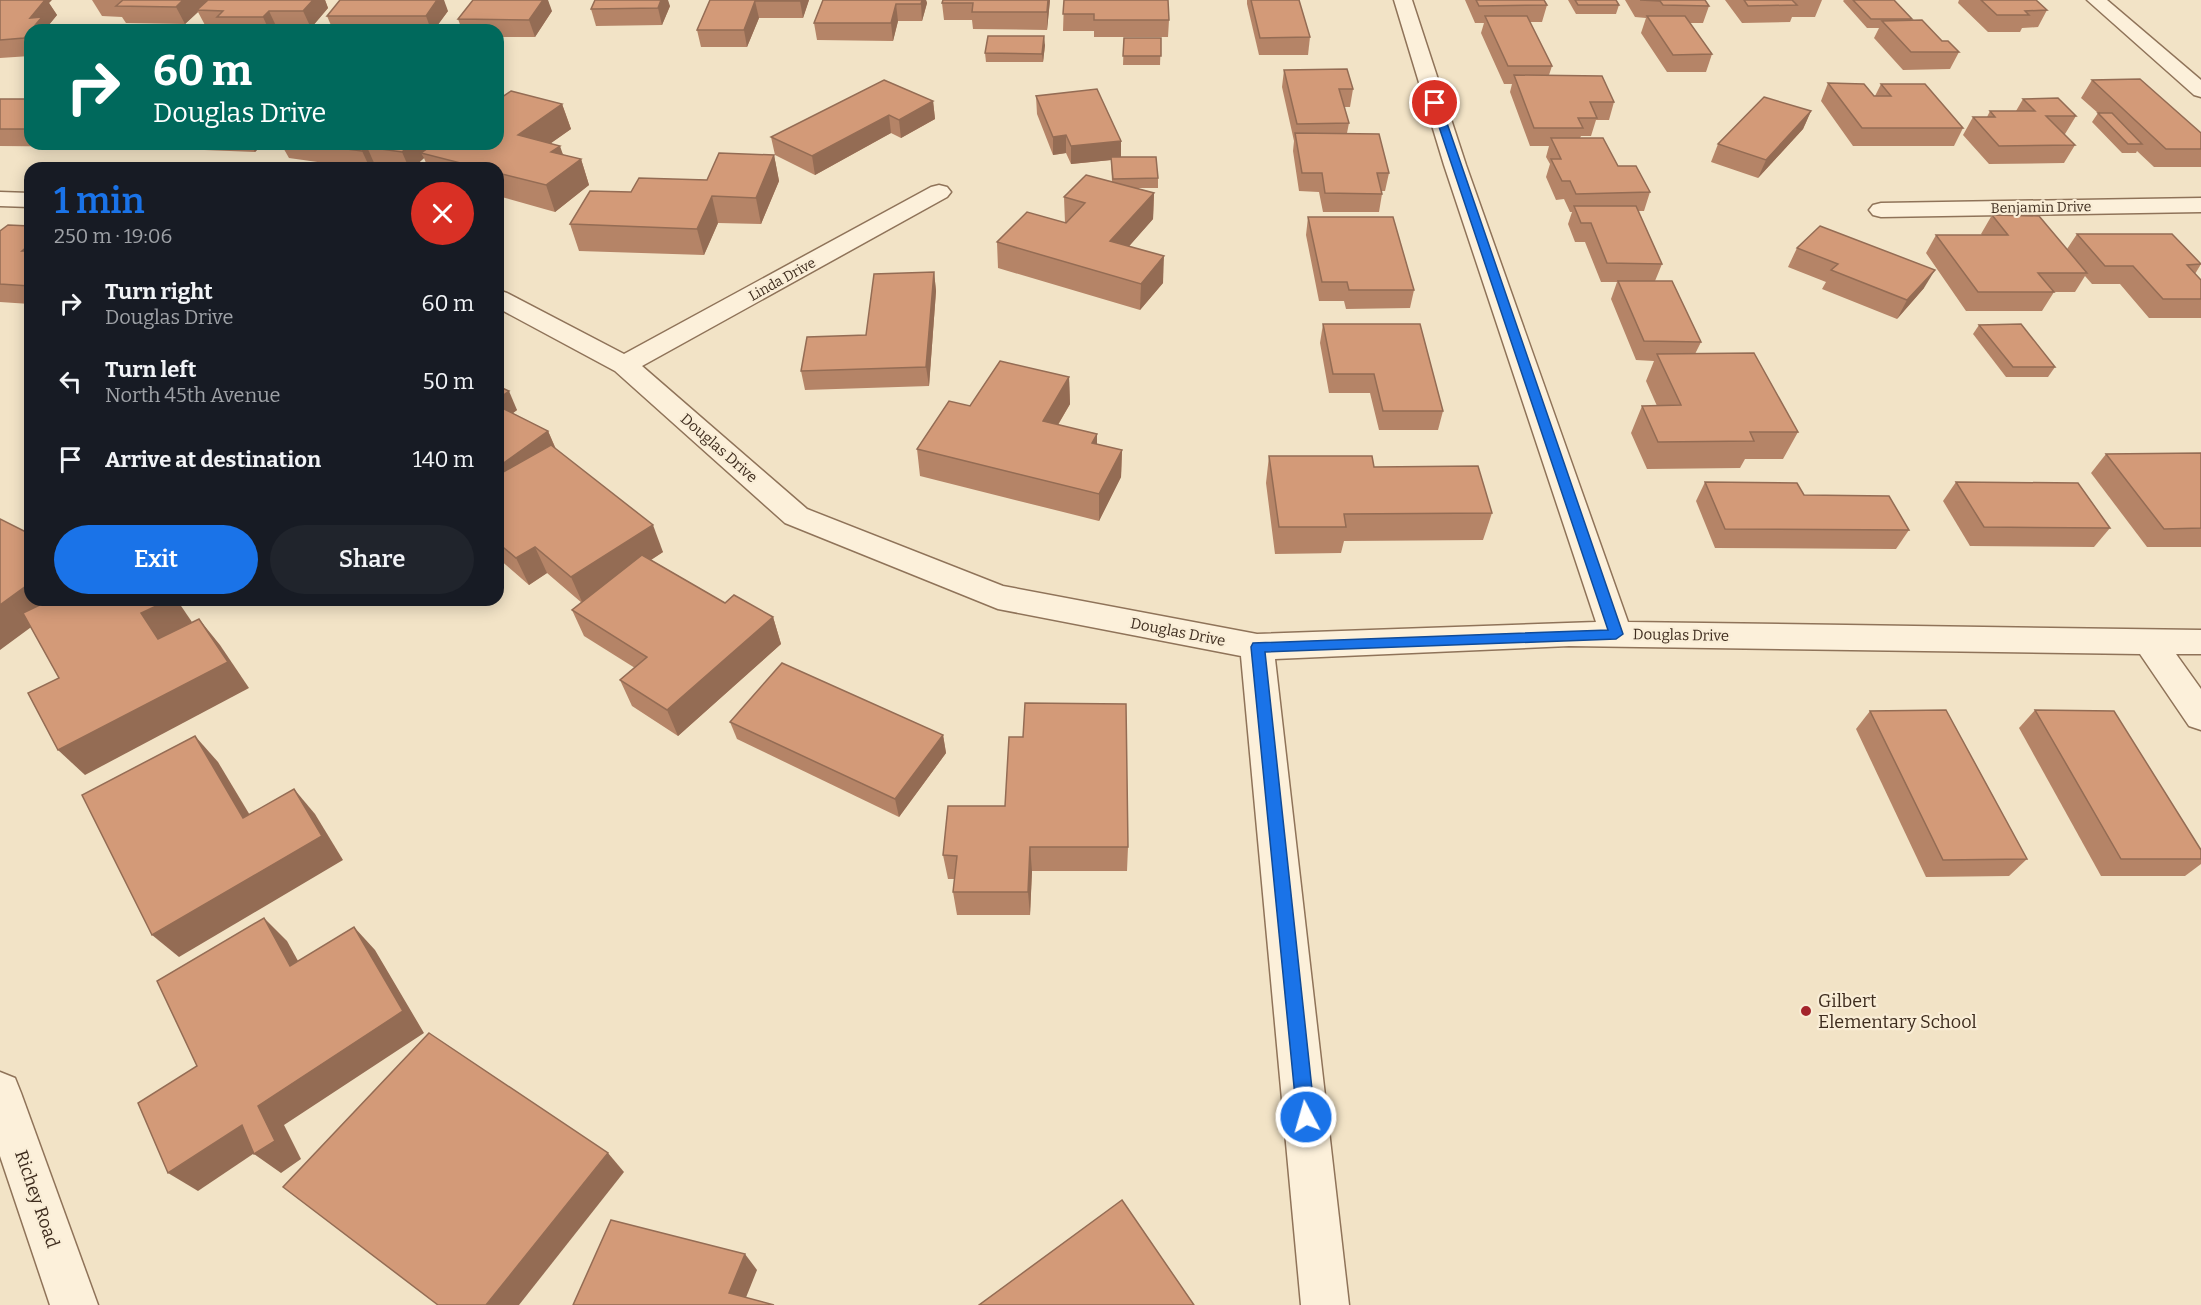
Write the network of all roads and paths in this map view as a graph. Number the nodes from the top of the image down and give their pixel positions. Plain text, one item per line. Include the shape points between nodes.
1 (1402, 0) edge
2 (2097, 0) edge
3 (2201, 91) edge
4 (939, 192) dead end
5 (0, 199) edge
6 (24, 200) edge
7 (2201, 205) edge
8 (1881, 210) dead end
9 (504, 301) edge
10 (624, 365) junction
11 (1616, 634) junction
12 (2150, 642) junction
13 (2201, 642) edge
14 (1257, 647) junction
15 (2201, 716) edge
16 (0, 1093) edge
17 (74, 1305) edge
18 (1325, 1305) edge

1 - 11 street
2 - 3 street
4 - 10 street, Linda Drive
5 - 6 street
7 - 8 street, Benjamin Drive
9 - 10 street, Douglas Drive
10 - 14 street, Douglas Drive via 796,516 998,597
11 - 12 street, Douglas Drive
11 - 14 street, Douglas Drive
12 - 13 street, Douglas Drive
12 - 15 street
14 - 18 street
16 - 17 street, Richey Road

